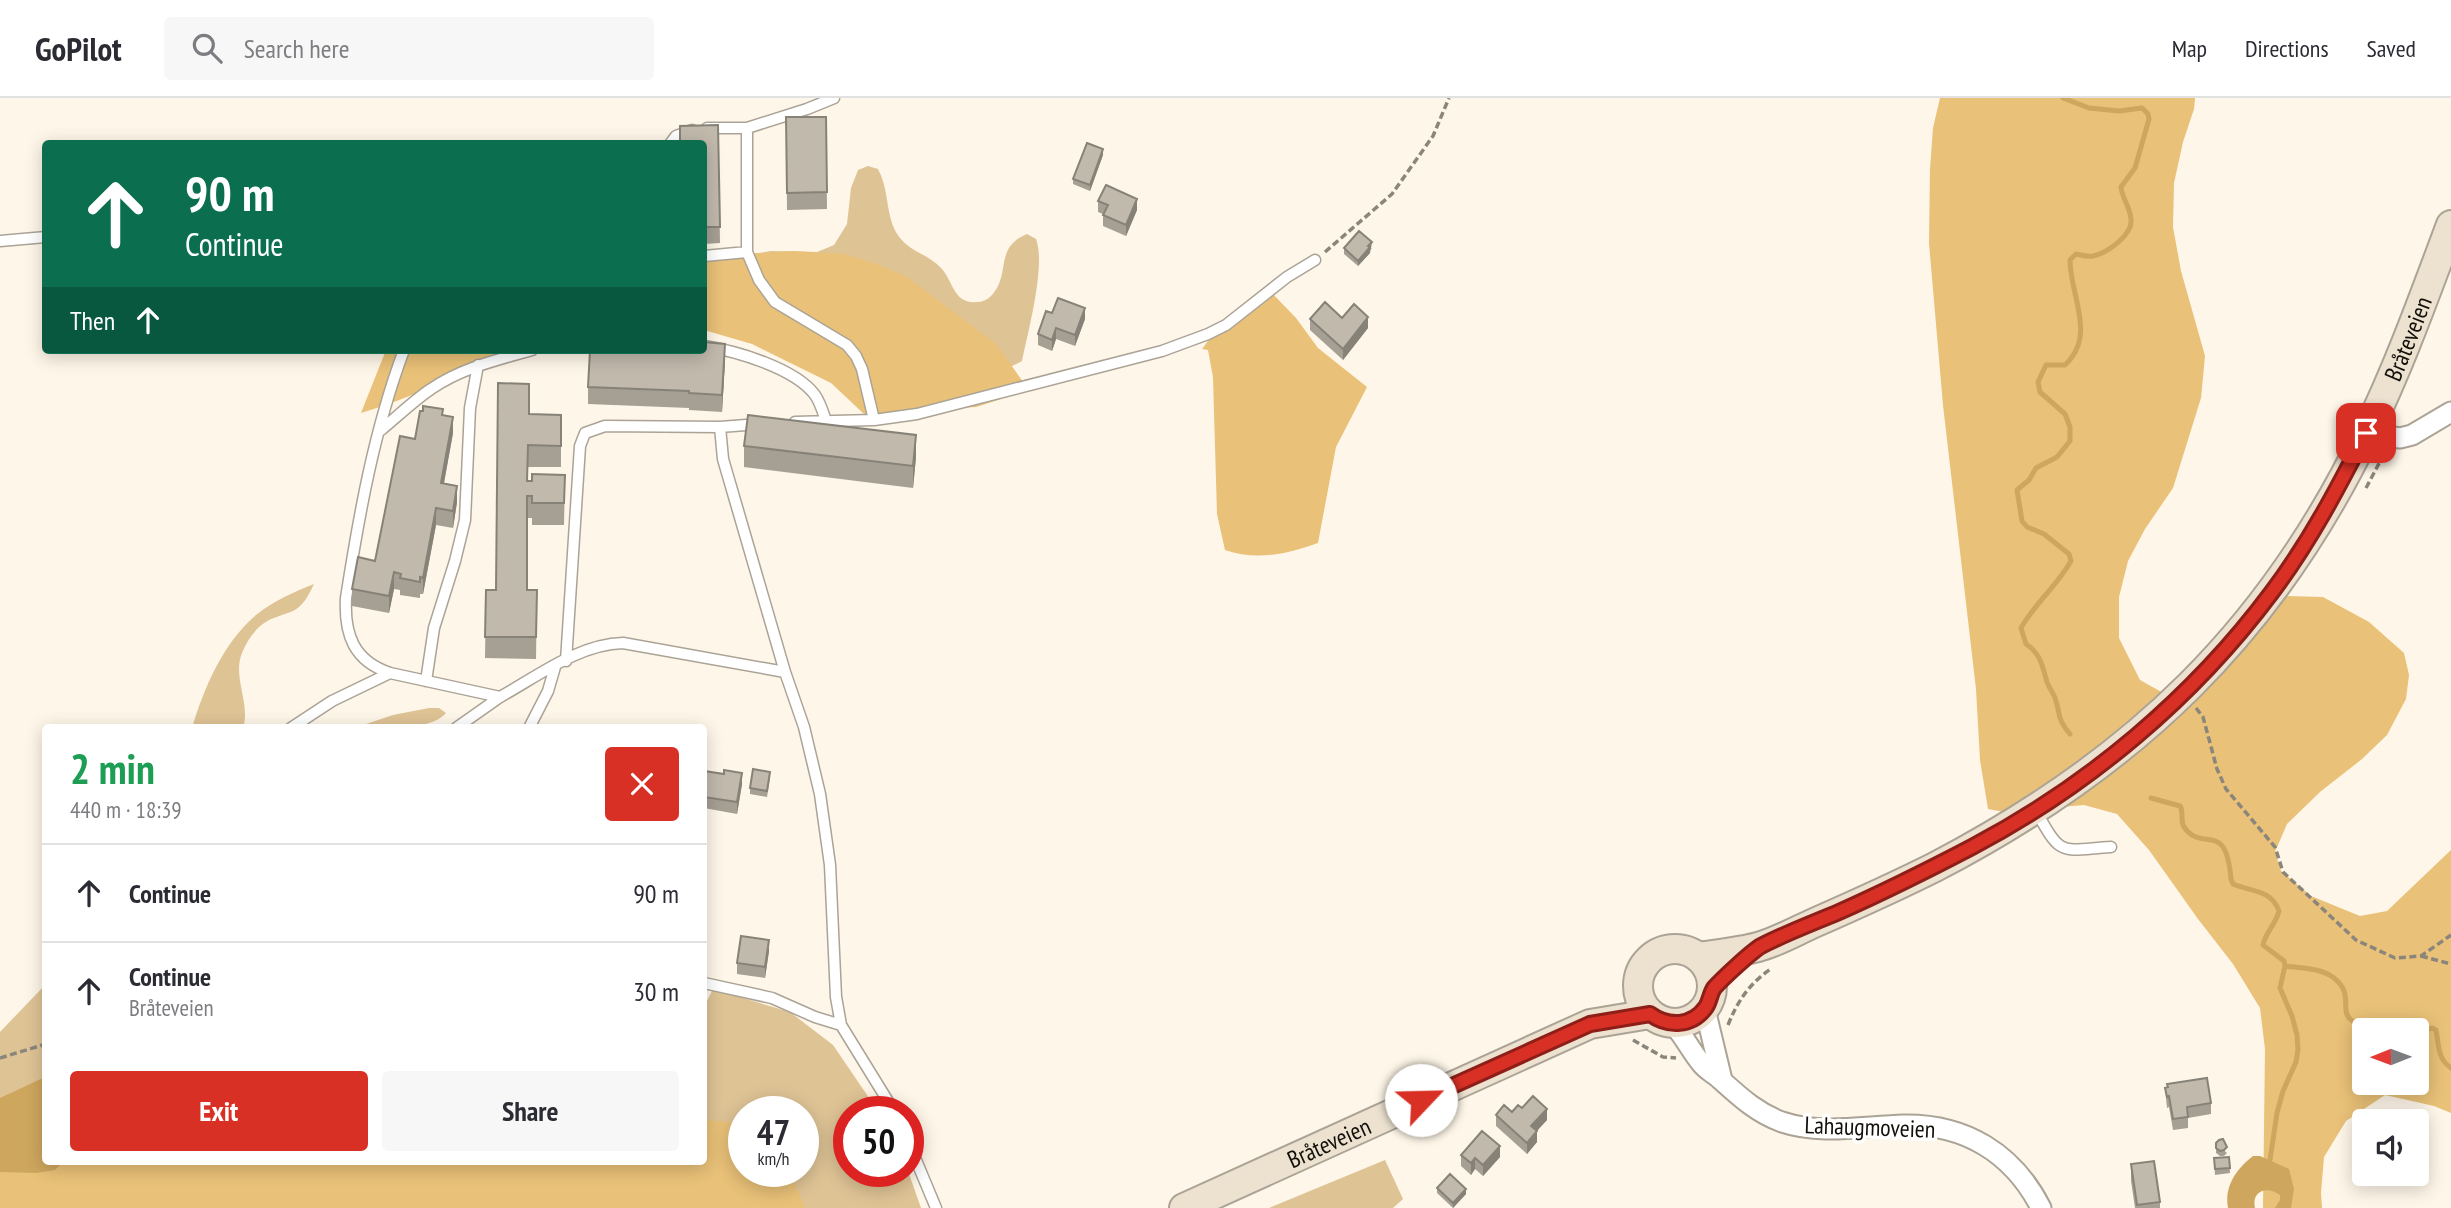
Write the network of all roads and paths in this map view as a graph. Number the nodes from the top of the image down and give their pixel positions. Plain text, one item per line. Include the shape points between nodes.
1 (834, 98) edge
2 (1449, 98) edge
3 (747, 128) junction
4 (673, 140) edge
5 (2451, 225) edge
6 (42, 237) edge
7 (0, 241) edge
8 (747, 252) junction
9 (707, 256) edge
10 (1315, 260) joint
11 (707, 347) edge
12 (402, 354) edge
13 (518, 354) edge
14 (478, 365) junction
15 (2451, 412) edge
16 (874, 420) junction
17 (826, 421) junction
18 (786, 423) edge
19 (773, 424) edge
20 (720, 426) junction
21 (380, 431) junction
22 (2366, 433) junction
23 (566, 661) junction
24 (555, 667) junction
25 (785, 672) junction
26 (390, 673) junction
27 (426, 681) junction
28 (2183, 694) junction
29 (500, 697) junction
30 (297, 724) edge
31 (462, 724) edge
32 (531, 724) edge
33 (2035, 810) junction
34 (2111, 847) dead end
35 (2451, 935) edge
36 (1759, 947) junction
37 (2421, 956) junction
38 (1698, 957) junction
39 (2451, 964) edge
40 (1637, 983) junction
41 (707, 984) edge
42 (1708, 1000) junction
43 (1662, 1019) junction
44 (1590, 1024) junction
45 (841, 1025) junction
46 (1623, 1039) dead end
47 (42, 1045) edge
48 (1684, 1056) dead end
49 (0, 1058) edge
50 (1722, 1080) junction
51 (885, 1096) edge
52 (924, 1179) edge
53 (936, 1208) edge
54 (1184, 1208) edge
55 (2041, 1208) edge

1 - 3 lane
2 - 10 path via 1433,136 1392,194
3 - 4 lane via 707,128 684,132
3 - 8 lane
5 - 22 main road, Bråteveien
6 - 7 lane
8 - 9 lane
8 - 16 lane via 775,302 847,345 856,356
10 - 16 lane via 1226,325 1186,343 954,406
11 - 17 lane via 767,364 804,383 816,396
12 - 21 lane
13 - 14 lane
14 - 21 lane via 432,388
14 - 27 lane via 470,408 465,520 434,628
15 - 22 street via 2400,438
16 - 17 lane
17 - 18 lane
19 - 20 lane
20 - 23 lane via 615,425 593,429 582,438
20 - 25 lane via 723,459
21 - 26 lane via 345,614 355,648 365,661
22 - 28 main road, Bråteveien via 2310,536 2272,592
23 - 24 lane
23 - 25 lane via 606,643 623,643
24 - 29 lane
24 - 32 lane
25 - 45 lane via 820,794 830,865
26 - 27 lane
26 - 30 lane
27 - 29 lane
28 - 33 main road, Bråteveien via 2104,762
28 - 37 path via 2203,717 2226,789 2275,847 2283,872 2356,940 2395,958
29 - 31 lane
33 - 34 lane via 2061,848
33 - 36 main road, Bråteveien via 1924,872
35 - 37 path
36 - 38 main road, Bråteveien
36 - 42 main road, Bråteveien
37 - 39 path
38 - 40 main road via 1677,949 1655,954
38 - 42 main road via 1709,972
40 - 43 main road via 1640,1000
40 - 44 main road, Bråteveien
41 - 45 lane via 772,998
42 - 43 main road via 1691,1020
42 - 50 street
43 - 44 main road, Bråteveien
43 - 50 street, Lahaugmoveien
44 - 54 main road, Bråteveien
45 - 51 lane
46 - 48 path via 1639,1042 1667,1059
47 - 49 path
50 - 55 street, Lahaugmoveien via 1751,1106 1782,1122 1832,1129 1920,1126 1971,1138 2019,1173
52 - 53 lane

